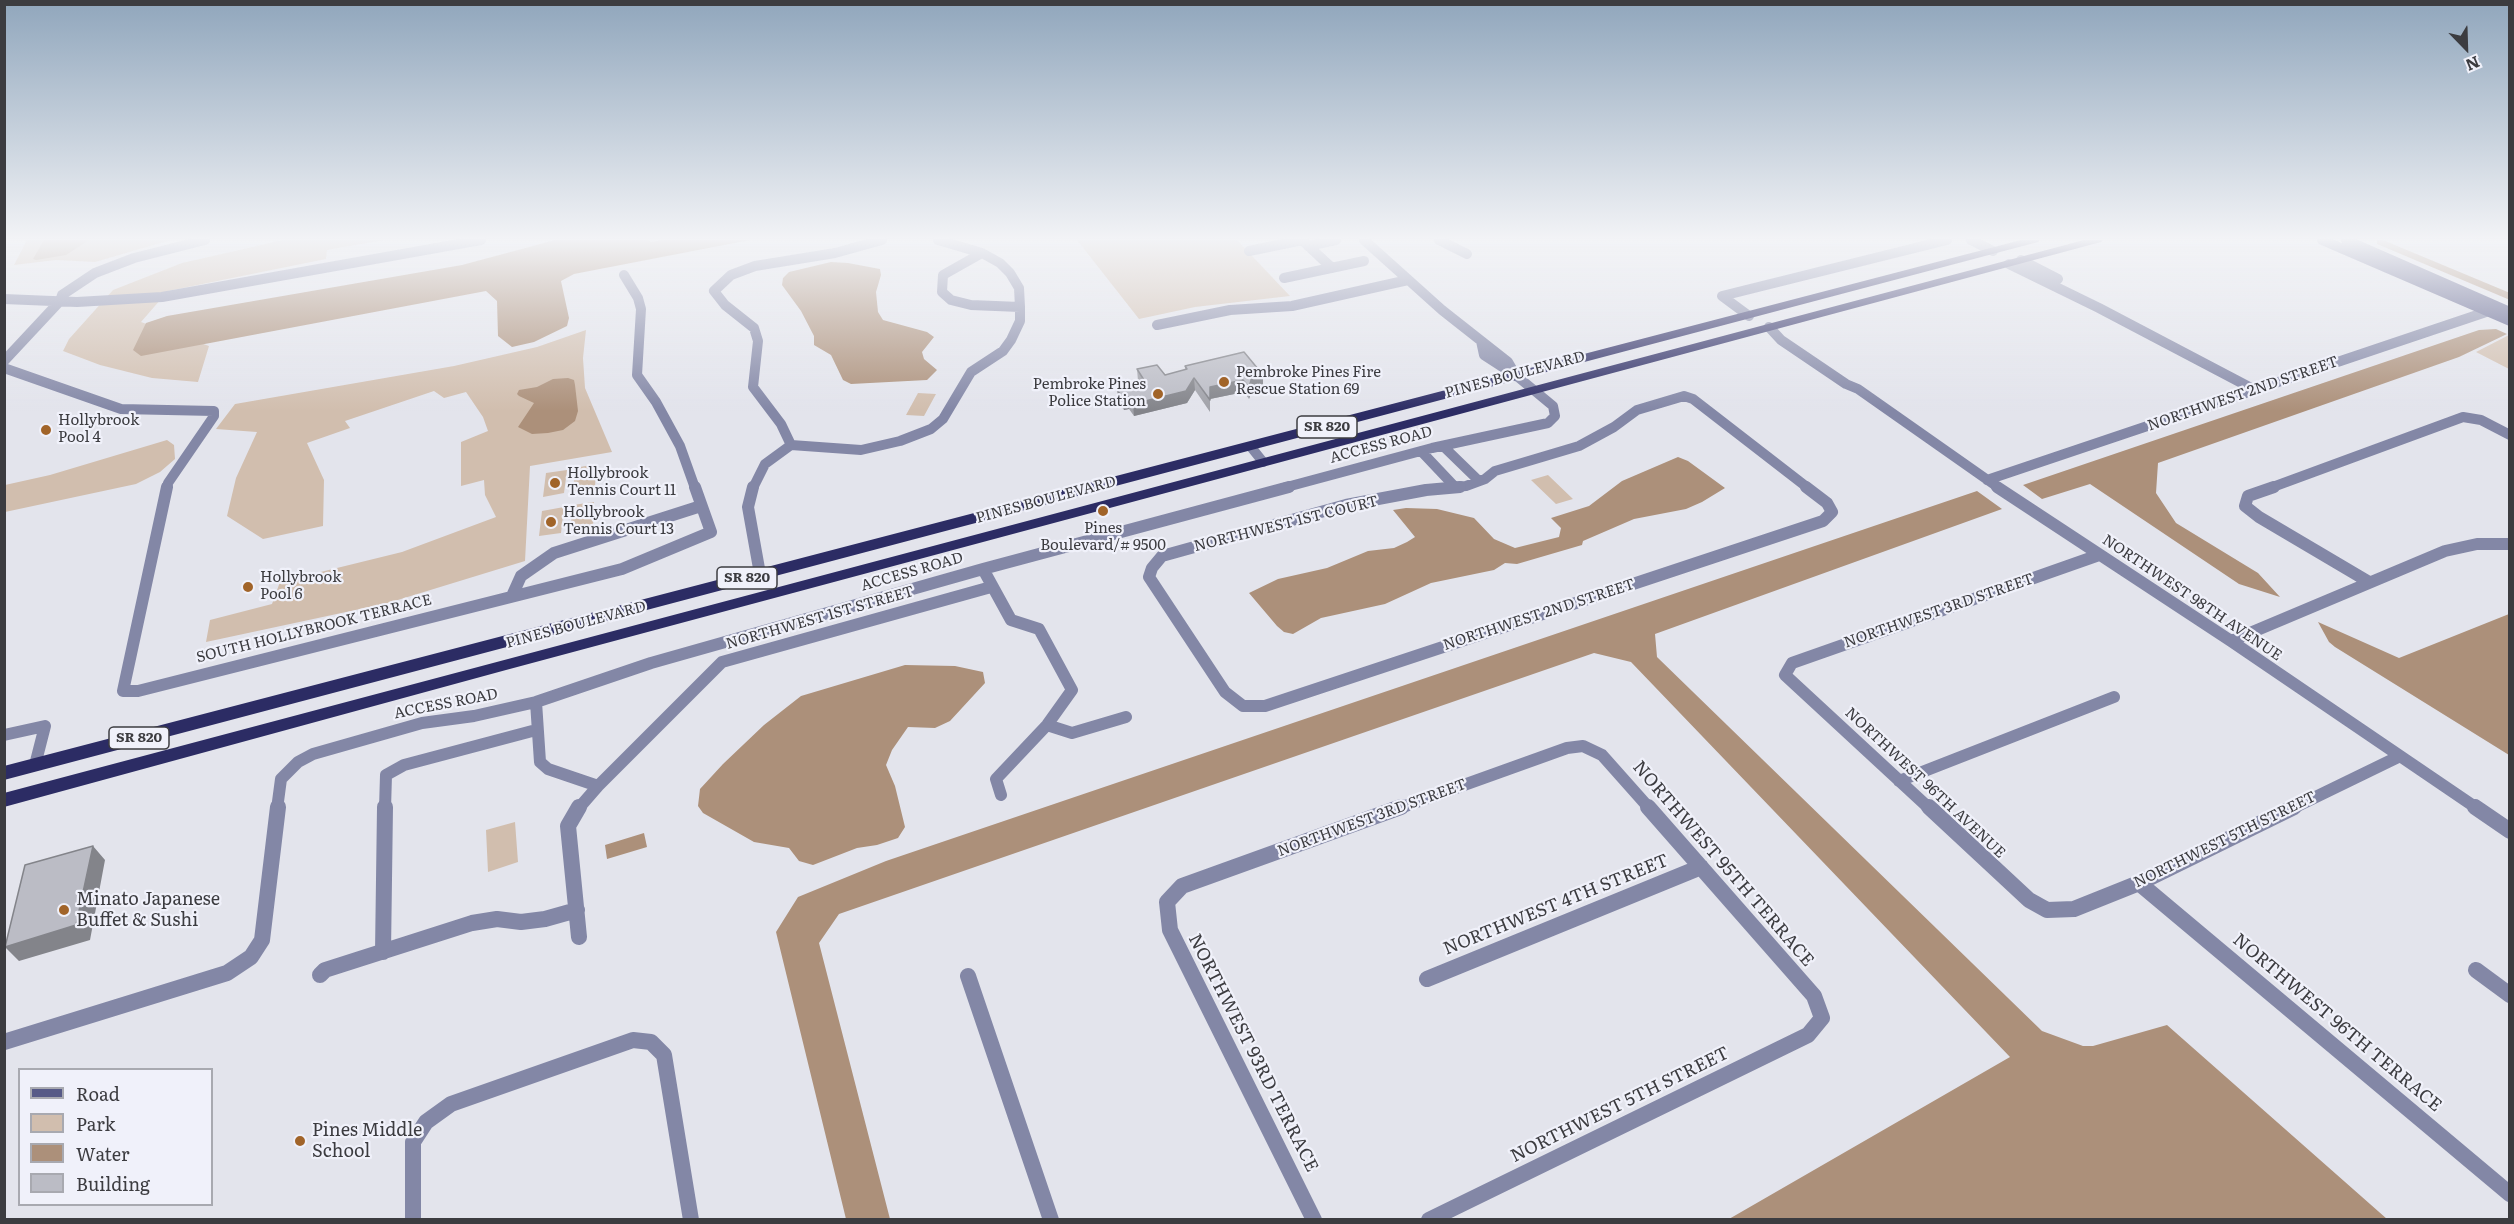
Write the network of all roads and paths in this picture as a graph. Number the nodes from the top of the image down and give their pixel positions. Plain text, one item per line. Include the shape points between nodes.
1 (61, 297) edge
2 (161, 297) edge
3 (637, 297) edge
4 (719, 297) edge
5 (948, 297) edge
6 (1019, 297) edge
7 (1332, 297) edge
8 (1428, 297) edge
9 (1724, 297) edge
10 (1819, 297) edge
11 (1847, 297) edge
12 (1883, 297) edge
13 (2078, 297) edge
14 (2453, 297) edge
15 (2476, 297) edge
16 (4, 299) edge
17 (60, 301) junction
18 (1020, 307) junction
19 (2499, 307) junction
20 (2487, 312) junction
21 (2510, 312) edge
22 (1749, 316) junction
23 (2510, 321) edge
24 (1157, 325) dead end
25 (1773, 326) junction
26 (1658, 357) junction
27 (4, 361) edge
28 (4, 368) edge
29 (1518, 377) junction
30 (2255, 390) junction
31 (1534, 391) junction
32 (2510, 435) edge
33 (790, 445) junction
34 (1443, 446) junction
35 (1251, 447) junction
36 (1420, 451) junction
37 (1263, 462) junction
38 (1988, 480) junction
39 (1479, 481) junction
40 (1456, 488) junction
41 (701, 506) junction
42 (1832, 512) joint
43 (2510, 544) edge
44 (2099, 555) junction
45 (983, 569) junction
46 (760, 574) junction
47 (2369, 582) junction
48 (991, 587) junction
49 (512, 597) junction
50 (682, 617) junction
51 (2231, 641) junction
52 (457, 654) junction
53 (1785, 675) joint
54 (2114, 697) dead end
55 (536, 702) junction
56 (1243, 706) joint
57 (1126, 717) dead end
58 (1047, 725) junction
59 (536, 730) junction
60 (4, 735) edge
61 (1583, 746) joint
62 (2398, 757) junction
63 (161, 758) junction
64 (35, 765) junction
65 (4, 773) edge
66 (1899, 781) junction
67 (598, 786) junction
68 (1000, 795) dead end
69 (4, 800) edge
70 (2510, 831) edge
71 (1701, 867) junction
72 (2139, 882) junction
73 (1167, 902) joint
74 (577, 910) junction
75 (2047, 910) joint
76 (579, 937) dead end
77 (383, 952) junction
78 (2476, 970) dead end
79 (320, 975) dead end
80 (968, 976) dead end
81 (1427, 980) dead end
82 (2510, 995) edge
83 (1822, 1018) joint
84 (4, 1042) edge
85 (2510, 1194) edge
86 (413, 1220) edge
87 (691, 1220) edge
88 (1051, 1220) edge
89 (1314, 1220) edge
90 (1429, 1220) edge

1 - 17 street
2 - 17 street
3 - 41 street, SOUTH HOLLYBROOK TERRACE via 641,309 637,375 680,446
4 - 33 street via 754,328 758,341 753,387 782,424
5 - 18 street via 971,305
6 - 18 street
7 - 24 street via 1292,306 1230,310
8 - 29 street via 1481,341 1484,355
9 - 22 street
10 - 22 highway, PINES BOULEVARD / SR 820
11 - 25 highway via 1780,315 1767,323
12 - 25 highway, PINES BOULEVARD / SR 820
13 - 30 street
14 - 20 main road
15 - 19 main road
16 - 17 street
17 - 27 street
18 - 33 street via 1020,321 1003,351 971,372 943,419 931,429 861,450
19 - 20 street, NORTHWEST 2ND STREET
19 - 21 main road
20 - 23 main road
20 - 30 street, NORTHWEST 2ND STREET
22 - 26 highway via 1751,321 1746,326 1686,343
22 - 29 highway, PINES BOULEVARD / SR 820
25 - 26 highway, PINES BOULEVARD / SR 820
25 - 38 street, NORTHWEST 98TH AVENUE via 1781,340
26 - 31 highway, PINES BOULEVARD / SR 820
28 - 49 street, SOUTH HOLLYBROOK TERRACE via 121,409 214,411 168,483 123,692
29 - 31 street
29 - 35 highway, PINES BOULEVARD / SR 820
30 - 38 street, NORTHWEST 2ND STREET
31 - 34 street, ACCESS ROAD via 1556,411 1548,423
31 - 37 highway, PINES BOULEVARD / SR 820
32 - 47 street via 2481,420 2463,417 2248,496 2245,506 2259,517
33 - 46 street via 765,464 754,482 748,507
34 - 36 street, ACCESS ROAD
34 - 39 street
35 - 37 street
35 - 46 highway, PINES BOULEVARD / SR 820
36 - 40 street
36 - 45 street, ACCESS ROAD
37 - 50 highway, PINES BOULEVARD / SR 820
38 - 44 street, NORTHWEST 98TH AVENUE
39 - 40 street, NORTHWEST 1ST COURT
39 - 42 street, NORTHWEST 1ST COURT via 1495,471 1579,446 1637,410 1684,396 1827,503
40 - 56 street, NORTHWEST 1ST COURT via 1426,489 1346,505 1155,561 1149,577 1225,692
41 - 49 street via 554,553 521,576
41 - 49 street, SOUTH HOLLYBROOK TERRACE via 711,532 622,569
42 - 56 street, NORTHWEST 2ND STREET via 1823,521 1265,706
43 - 47 street via 2477,544 2445,551
44 - 51 street, NORTHWEST 98TH AVENUE
44 - 53 street, NORTHWEST 3RD STREET via 1792,663
45 - 48 street
45 - 55 street, ACCESS ROAD via 651,663
46 - 50 highway via 760,582 753,588
46 - 52 highway, PINES BOULEVARD / SR 820
47 - 51 street
48 - 58 street via 1011,620 1039,629 1072,690
48 - 67 street, NORTHWEST 1ST STREET via 722,662
50 - 63 highway, PINES BOULEVARD / SR 820
51 - 62 street, NORTHWEST 98TH AVENUE
52 - 63 highway via 440,667 422,673 203,731 182,740
52 - 64 highway, PINES BOULEVARD / SR 820
53 - 66 street, NORTHWEST 96TH AVENUE
54 - 66 street
55 - 59 street
55 - 84 street, ACCESS ROAD via 388,732 313,754 291,768 281,779 262,940 251,957 227,973
57 - 58 street via 1072,733
58 - 68 street via 996,779
59 - 67 street via 540,762 548,769
59 - 77 street via 404,765 386,775
60 - 64 street via 45,726
61 - 71 street, NORTHWEST 95TH TERRACE via 1602,755
61 - 73 street, NORTHWEST 3RD STREET via 1566,748 1182,886
62 - 70 street, NORTHWEST 98TH AVENUE
62 - 72 street, NORTHWEST 5TH STREET
63 - 69 highway, PINES BOULEVARD / SR 820
64 - 65 highway, PINES BOULEVARD / SR 820
66 - 75 street, NORTHWEST 96TH AVENUE via 2029,900
67 - 74 street, NORTHWEST 1ST STREET via 568,826
71 - 81 street, NORTHWEST 4TH STREET
71 - 83 street, NORTHWEST 95TH TERRACE via 1814,996
72 - 75 street, NORTHWEST 5TH STREET via 2074,909
72 - 85 street, NORTHWEST 96TH TERRACE
73 - 89 street, NORTHWEST 93RD TERRACE via 1170,930
74 - 76 street, NORTHWEST 1ST STREET
74 - 77 street via 521,922 497,919 472,923
77 - 79 street
78 - 82 street
80 - 88 street
83 - 90 street, NORTHWEST 5TH STREET via 1809,1035
86 - 87 street via 414,1142 426,1122 451,1104 633,1040 651,1042 664,1055

